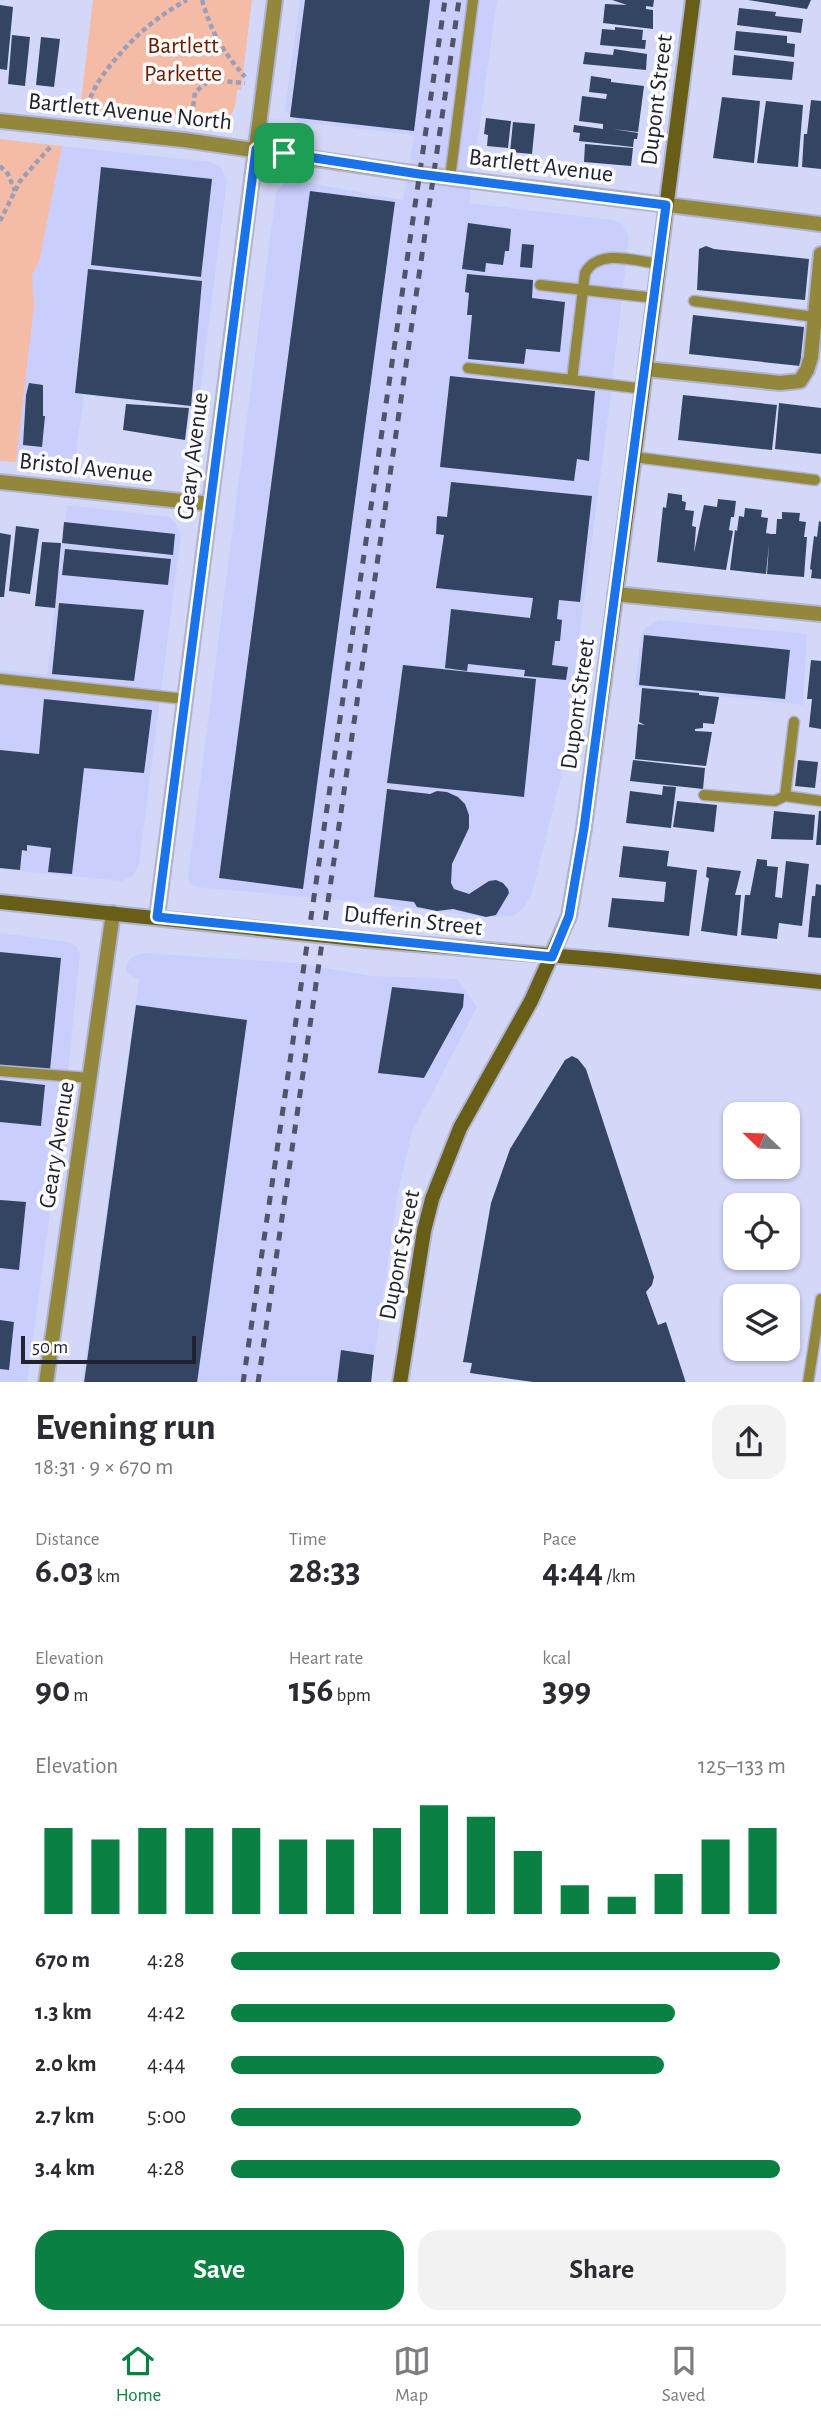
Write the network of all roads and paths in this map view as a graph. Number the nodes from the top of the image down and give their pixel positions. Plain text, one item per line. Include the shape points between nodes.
1 (187, 0) edge
2 (202, 0) edge
3 (275, 0) edge
4 (474, 0) edge
5 (693, 0) edge
6 (81, 112) dead end
7 (0, 121) edge
8 (191, 124) dead end
9 (56, 142) dead end
10 (256, 149) junction
11 (0, 166) edge
12 (450, 178) junction
13 (15, 191) junction
14 (666, 205) junction
15 (0, 221) edge
16 (821, 224) edge
17 (821, 254) edge
18 (659, 264) junction
19 (540, 285) dead end
20 (583, 290) junction
21 (655, 298) junction
22 (694, 301) dead end
23 (815, 317) junction
24 (468, 368) dead end
25 (646, 369) junction
26 (572, 380) junction
27 (643, 388) junction
28 (634, 457) junction
29 (815, 480) dead end
30 (0, 482) edge
31 (210, 504) junction
32 (615, 594) junction
33 (821, 614) edge
34 (0, 679) edge
35 (185, 699) junction
36 (794, 722) dead end
37 (704, 795) dead end
38 (785, 796) junction
39 (821, 801) edge
40 (0, 902) edge
41 (113, 913) junction
42 (157, 917) junction
43 (552, 957) junction
44 (821, 982) edge
45 (0, 1070) edge
46 (90, 1078) junction
47 (821, 1299) edge
48 (46, 1382) edge
49 (400, 1382) edge
50 (808, 1382) edge

1 - 6 path via 130,42
2 - 8 path via 210,29 245,80 209,80 195,92
3 - 10 street, Geary Avenue
4 - 12 lane
5 - 14 main road, Dupont Street
7 - 10 street, Bartlett Avenue North
9 - 13 path
10 - 12 street, Bartlett Avenue
10 - 31 street, Geary Avenue
11 - 13 path
12 - 14 street, Bartlett Avenue
13 - 15 path
14 - 16 street, Bartlett Avenue
14 - 18 main road, Dupont Street
17 - 23 street
18 - 20 lane via 601,258 584,273
18 - 21 main road, Dupont Street
19 - 20 lane
20 - 21 lane
20 - 26 lane
21 - 25 main road, Dupont Street
22 - 23 lane
23 - 25 street via 811,357 800,381 780,383
24 - 26 lane
25 - 27 main road, Dupont Street
26 - 27 lane
27 - 28 main road, Dupont Street
28 - 29 lane
28 - 32 main road, Dupont Street
30 - 31 street, Bristol Avenue
31 - 35 street, Geary Avenue
32 - 33 street
32 - 43 main road, Dupont Street via 576,880 569,916
34 - 35 lane
35 - 42 street, Geary Avenue
36 - 38 lane
37 - 38 lane via 775,801
38 - 39 lane
40 - 41 main road, Dufferin Street
41 - 42 main road, Dufferin Street
41 - 46 street, Geary Avenue
42 - 43 main road, Dufferin Street
43 - 44 main road, Dufferin Street
43 - 49 main road, Dupont Street via 460,1128 432,1199
45 - 46 lane
46 - 48 street, Geary Avenue
47 - 50 lane

